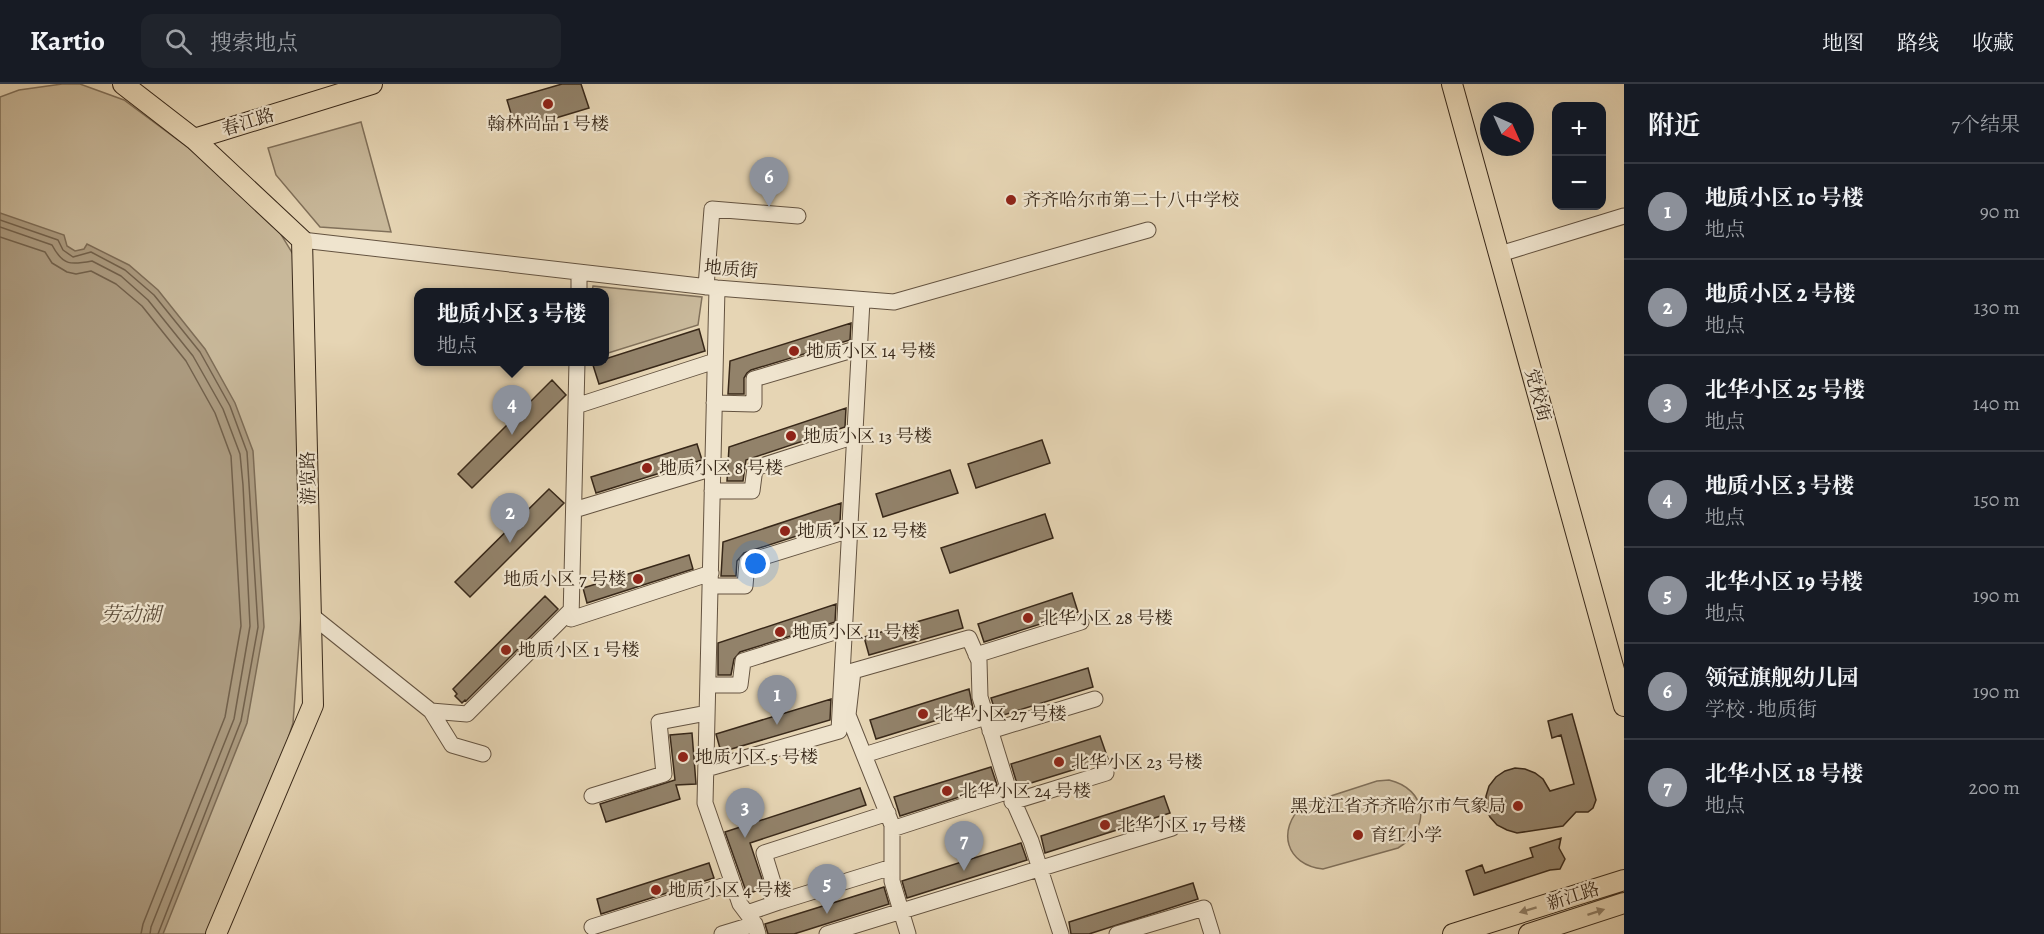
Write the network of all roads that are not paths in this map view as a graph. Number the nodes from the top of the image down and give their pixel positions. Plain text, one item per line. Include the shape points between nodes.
1 (123, 84) edge
2 (1452, 84) edge
3 (363, 85) edge
4 (194, 140) junction
5 (798, 216) dead end
6 (1624, 216) edge
7 (1148, 230) dead end
8 (302, 240) junction
9 (1500, 254) junction
10 (579, 272) junction
11 (711, 287) junction
12 (579, 288) edge
13 (862, 300) junction
14 (859, 348) junction
15 (715, 362) junction
16 (577, 366) edge
17 (714, 403) junction
18 (576, 406) junction
19 (855, 436) junction
20 (713, 468) junction
21 (712, 491) junction
22 (574, 510) junction
23 (850, 530) junction
24 (710, 580) junction
25 (571, 610) junction
26 (311, 615) junction
27 (1081, 622) dead end
28 (844, 629) junction
29 (976, 655) junction
30 (708, 685) junction
31 (1095, 699) dead end
32 (1624, 706) edge
33 (431, 711) junction
34 (708, 713) junction
35 (988, 724) junction
36 (483, 754) dead end
37 (864, 755) junction
38 (706, 769) junction
39 (1106, 773) dead end
40 (592, 796) dead end
41 (1010, 796) junction
42 (888, 813) junction
43 (1172, 828) dead end
44 (892, 830) junction
45 (892, 867) junction
46 (1040, 868) junction
47 (1624, 880) edge
48 (732, 883) junction
49 (779, 902) junction
50 (1624, 903) edge
51 (901, 911) junction
52 (753, 923) edge
53 (592, 927) dead end
54 (216, 934) edge
55 (722, 934) edge
56 (827, 934) edge
57 (908, 934) edge
58 (1062, 934) edge
59 (1118, 934) edge
60 (1212, 934) edge
61 (1453, 934) edge
62 (1528, 934) edge

1 - 4 main road
2 - 9 main road, 党校街
3 - 4 main road, 春江路
4 - 8 main road
5 - 11 street via 712,209
6 - 9 street
7 - 13 street, 地质街 via 894,302
8 - 10 street, 地质街
8 - 26 main road, 游览路
9 - 32 main road, 党校街
10 - 11 street, 地质街
10 - 12 street
11 - 13 street, 地质街
11 - 15 street
13 - 14 street
14 - 17 street via 754,379 754,404
14 - 19 street
15 - 17 street
15 - 18 street
16 - 18 street
17 - 20 street
18 - 22 street
19 - 21 street via 755,468 752,491
19 - 23 street
20 - 21 street
20 - 22 street
21 - 24 street
22 - 25 street
23 - 24 street via 747,562 745,586
23 - 28 street
24 - 25 street via 571,619
24 - 30 street
25 - 33 street via 467,714
26 - 33 street
26 - 54 main road, 游览路 via 313,705
27 - 29 street
28 - 30 street via 743,661 740,685
28 - 38 street via 839,731
29 - 35 street via 980,696
29 - 37 street via 969,638 853,671 848,715
30 - 34 street
31 - 35 street
33 - 36 street via 452,745
34 - 38 street
34 - 40 street via 659,722 664,774
35 - 37 street
35 - 41 street
37 - 42 street
38 - 48 street via 705,803
39 - 41 street
41 - 44 street
41 - 46 street
42 - 44 street
42 - 49 street via 764,853
43 - 46 street
44 - 45 street
45 - 49 street
45 - 51 street
46 - 51 street
46 - 58 street
47 -> 61 main road, 新江路
48 - 52 street
48 - 53 street
49 - 52 street
62 -> 50 main road, 新江路
51 - 56 street
51 - 57 street
52 - 55 street
59 - 60 street via 1204,908

